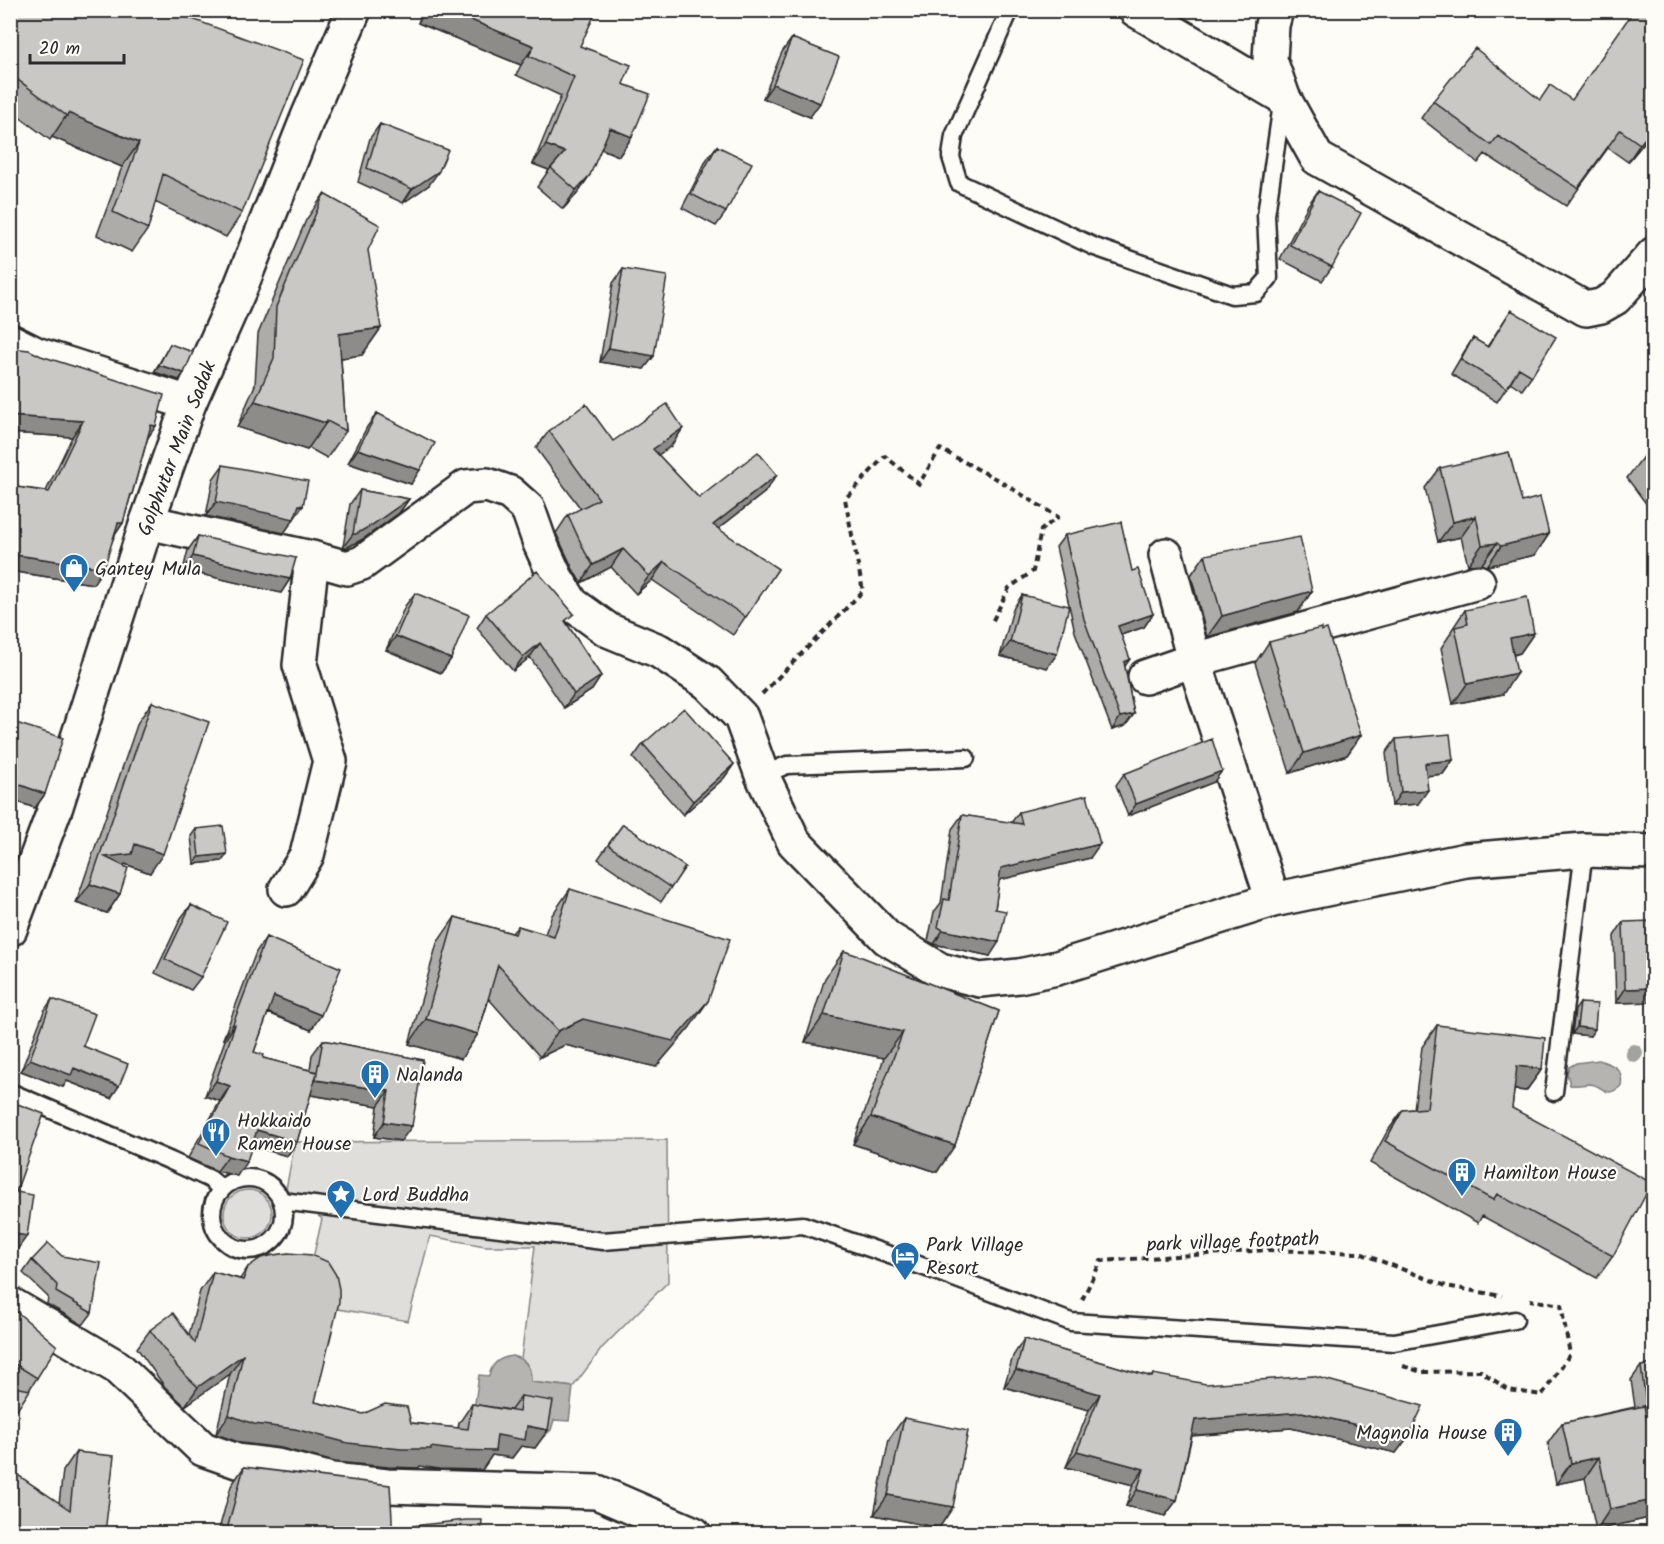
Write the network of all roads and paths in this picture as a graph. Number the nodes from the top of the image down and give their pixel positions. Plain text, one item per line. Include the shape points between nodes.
1 (354, 10) edge
2 (1010, 10) edge
3 (1136, 10) edge
4 (1276, 10) edge
5 (1283, 97) junction
6 (1653, 254) edge
7 (10, 341) edge
8 (189, 403) junction
9 (147, 522) junction
10 (1166, 555) dead end
11 (312, 558) junction
12 (1478, 582) dead end
13 (992, 622) dead end
14 (1194, 660) junction
15 (1145, 677) dead end
16 (741, 717) junction
17 (966, 758) dead end
18 (762, 775) junction
19 (1584, 850) junction
20 (1653, 852) edge
21 (286, 889) dead end
22 (1273, 900) junction
23 (10, 929) edge
24 (10, 1092) edge
25 (1554, 1092) dead end
26 (222, 1189) junction
27 (282, 1201) junction
28 (1502, 1296) dead end
29 (1524, 1300) dead end
30 (10, 1304) edge
31 (1515, 1320) dead end
32 (1071, 1322) junction
33 (1422, 1372) dead end
34 (694, 1533) edge

1 - 8 street, Golphutar Main Sadak
2 - 5 lane via 954,136 951,157 959,183 1095,247 1232,295 1256,292 1269,278 1266,215
3 - 5 street
4 - 5 street via 1270,60
5 - 6 street via 1317,158 1586,309 1615,298
7 - 8 street via 36,354
8 - 9 street, Golphutar Main Sadak
9 - 11 street
9 - 23 street, Golphutar Main Sadak via 56,806
10 - 14 street
11 - 16 street via 347,568 362,563 466,487 487,485 510,493 528,509 556,578 572,604 608,630 659,651 708,682
11 - 21 street via 300,665 330,761 308,855
12 - 14 street
13 - 16 path via 1009,588 1033,571 1041,530 1058,517 940,449 919,484 885,456 845,499 863,591
14 - 15 street
14 - 22 street
16 - 18 street
17 - 18 lane via 787,765
18 - 22 street via 794,842 887,938 940,970 980,980 1057,968
19 - 20 street
19 - 22 street via 1466,860
19 - 25 lane
24 - 26 lane via 171,1161
26 - 27 lane via 231,1182 255,1178 276,1190
26 - 27 lane via 215,1199 213,1222 218,1233 236,1248 259,1248 278,1235 285,1213
27 - 32 lane via 603,1241 803,1225
28 - 32 path, park village footpath via 1446,1286 1360,1253 1268,1250 1101,1262
29 - 33 path via 1561,1305 1570,1354 1542,1395 1508,1390 1480,1371
30 - 34 street via 117,1366 203,1449 237,1461 277,1466 388,1492 597,1492
31 - 32 lane via 1394,1342

